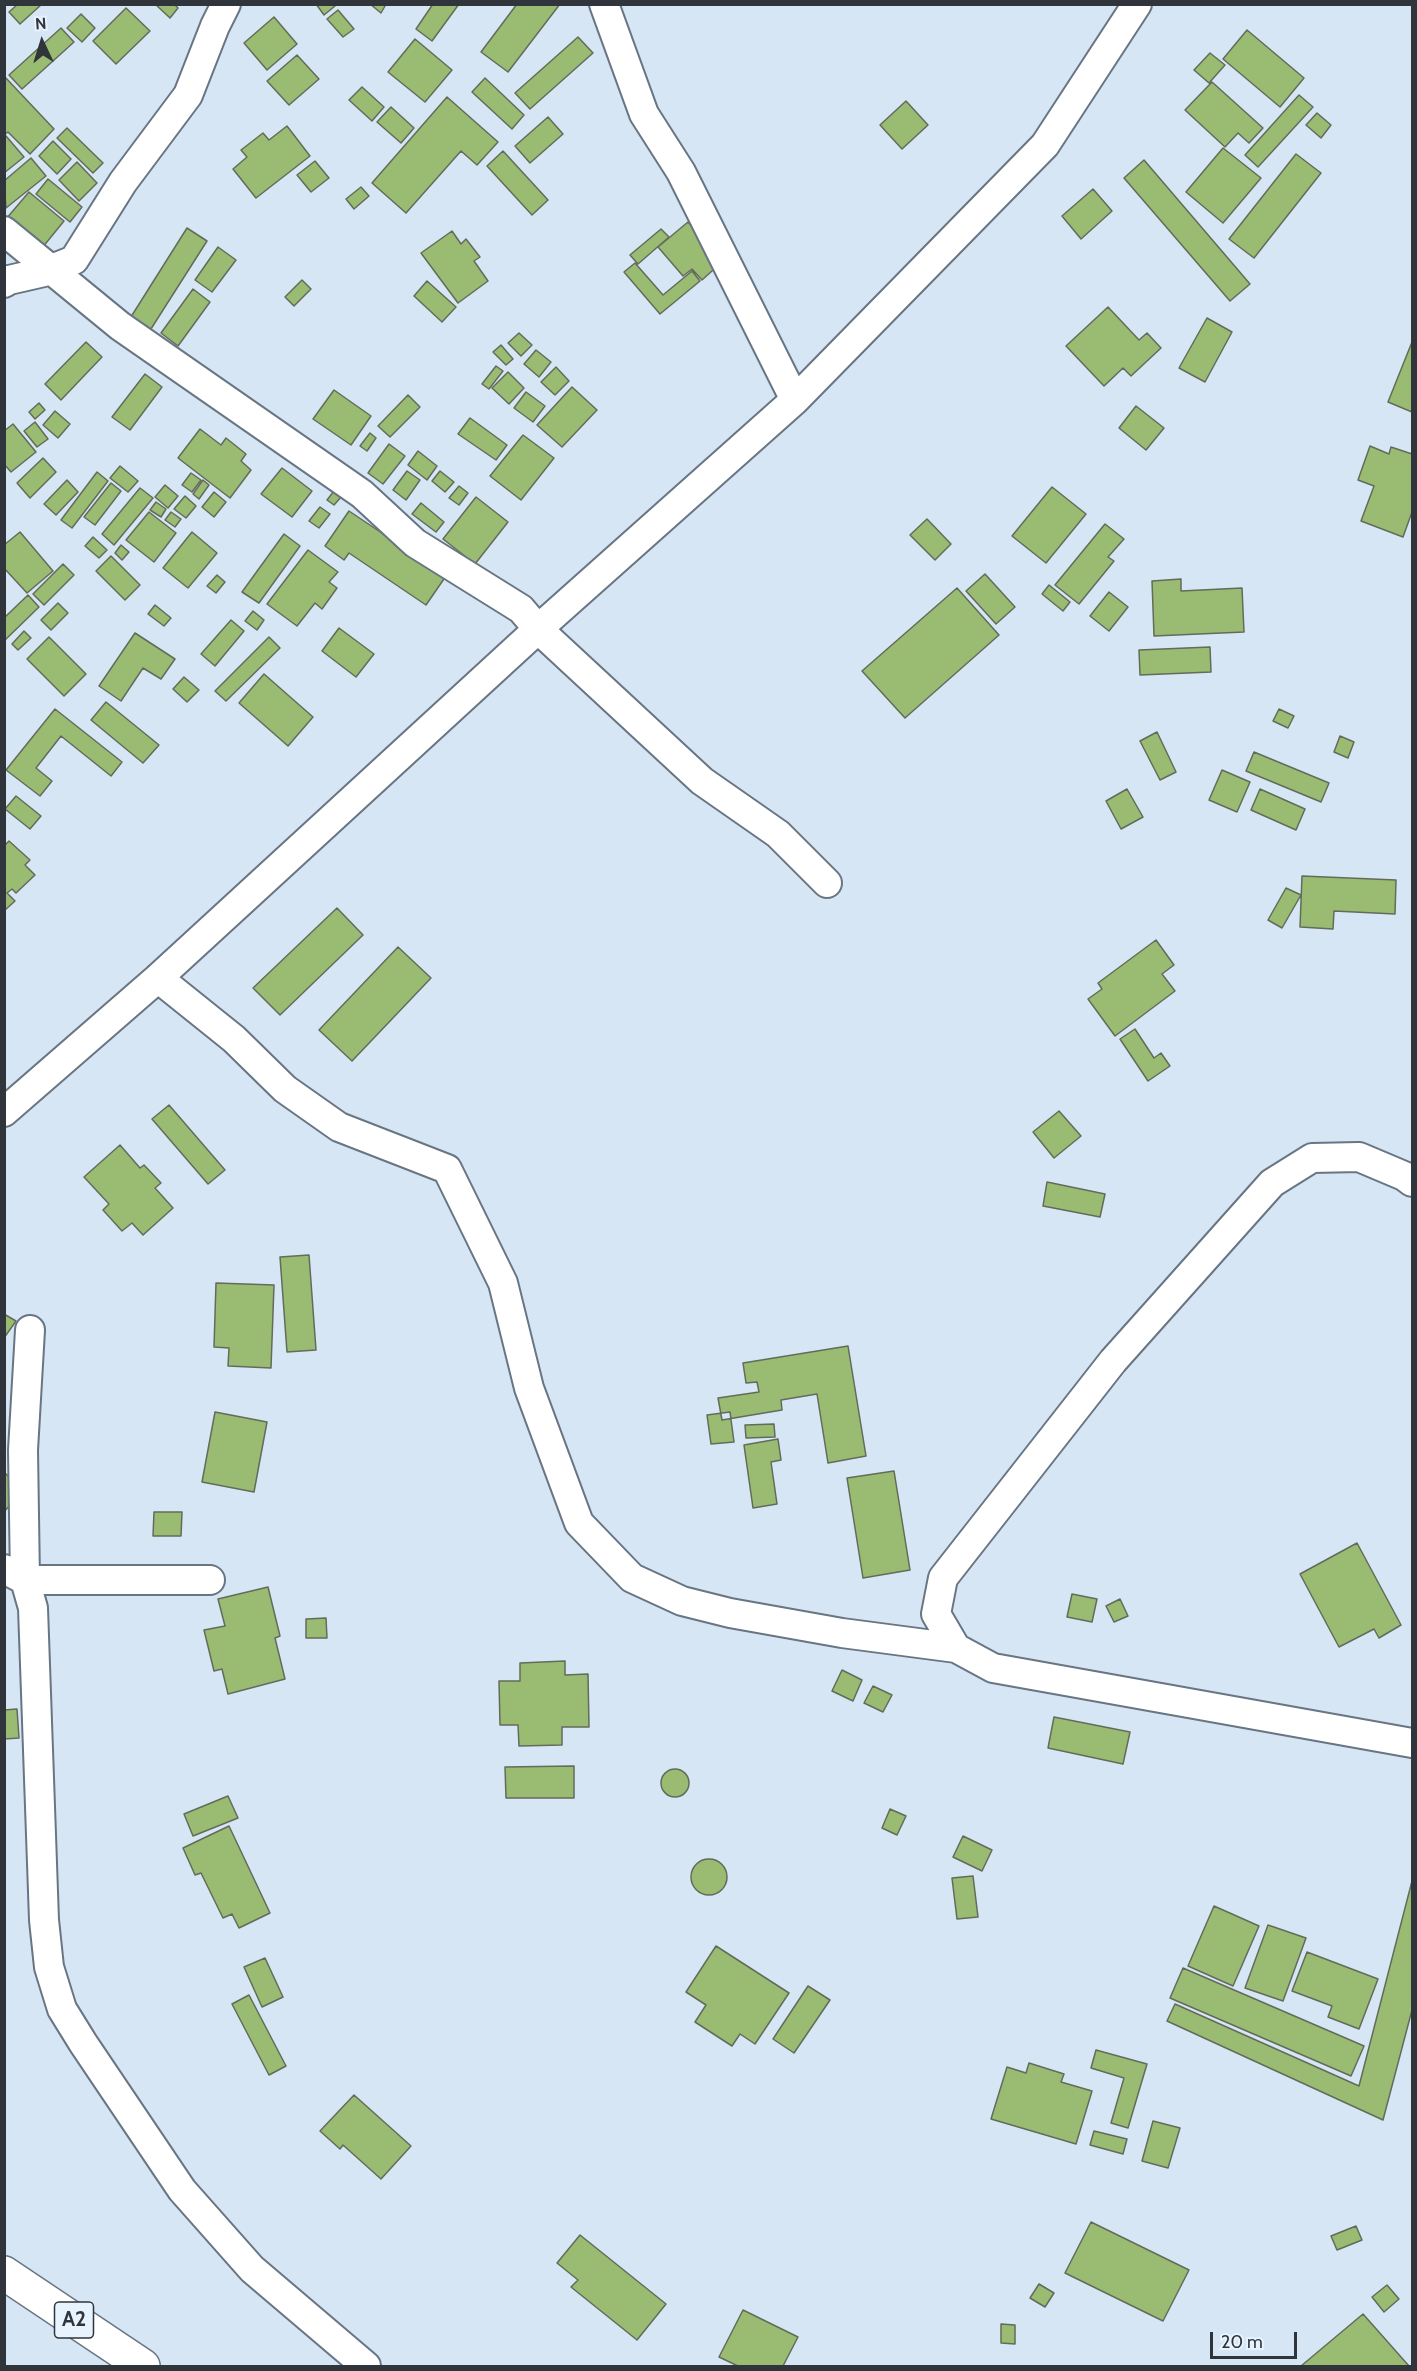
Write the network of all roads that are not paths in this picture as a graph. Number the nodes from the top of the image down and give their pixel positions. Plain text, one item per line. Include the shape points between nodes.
1 (226, 4) edge
2 (604, 4) edge
3 (1137, 4) edge
4 (4, 231) edge
5 (50, 268) junction
6 (4, 283) edge
7 (795, 400) junction
8 (538, 629) junction
9 (827, 883) dead end
10 (158, 978) junction
11 (4, 1112) edge
12 (1413, 1182) edge
13 (30, 1330) dead end
14 (15, 1574) edge
15 (210, 1580) dead end
16 (956, 1647) junction
17 (1413, 1743) edge
18 (4, 2274) edge
19 (143, 2367) edge
20 (366, 2367) edge

1 - 5 street via 188,95 123,182 75,260
2 - 7 street via 644,114 681,172
3 - 7 street via 1045,145
4 - 5 street
5 - 6 street
5 - 8 street via 120,326 362,495 415,543 521,609
7 - 8 street
8 - 9 street via 702,781 778,834
8 - 10 street
10 - 11 street
10 - 16 street via 234,1039 285,1089 339,1127 447,1168 503,1283 529,1388 579,1523 632,1578 682,1601 730,1613 842,1633
12 - 16 street via 1359,1157 1312,1158 1272,1183 1113,1361 943,1578 936,1614
13 - 14 street
14 - 15 street
14 - 20 street via 33,1608 44,1920 49,1967 62,2009 182,2190 252,2269
16 - 17 street via 993,1668
18 - 19 highway, A2

